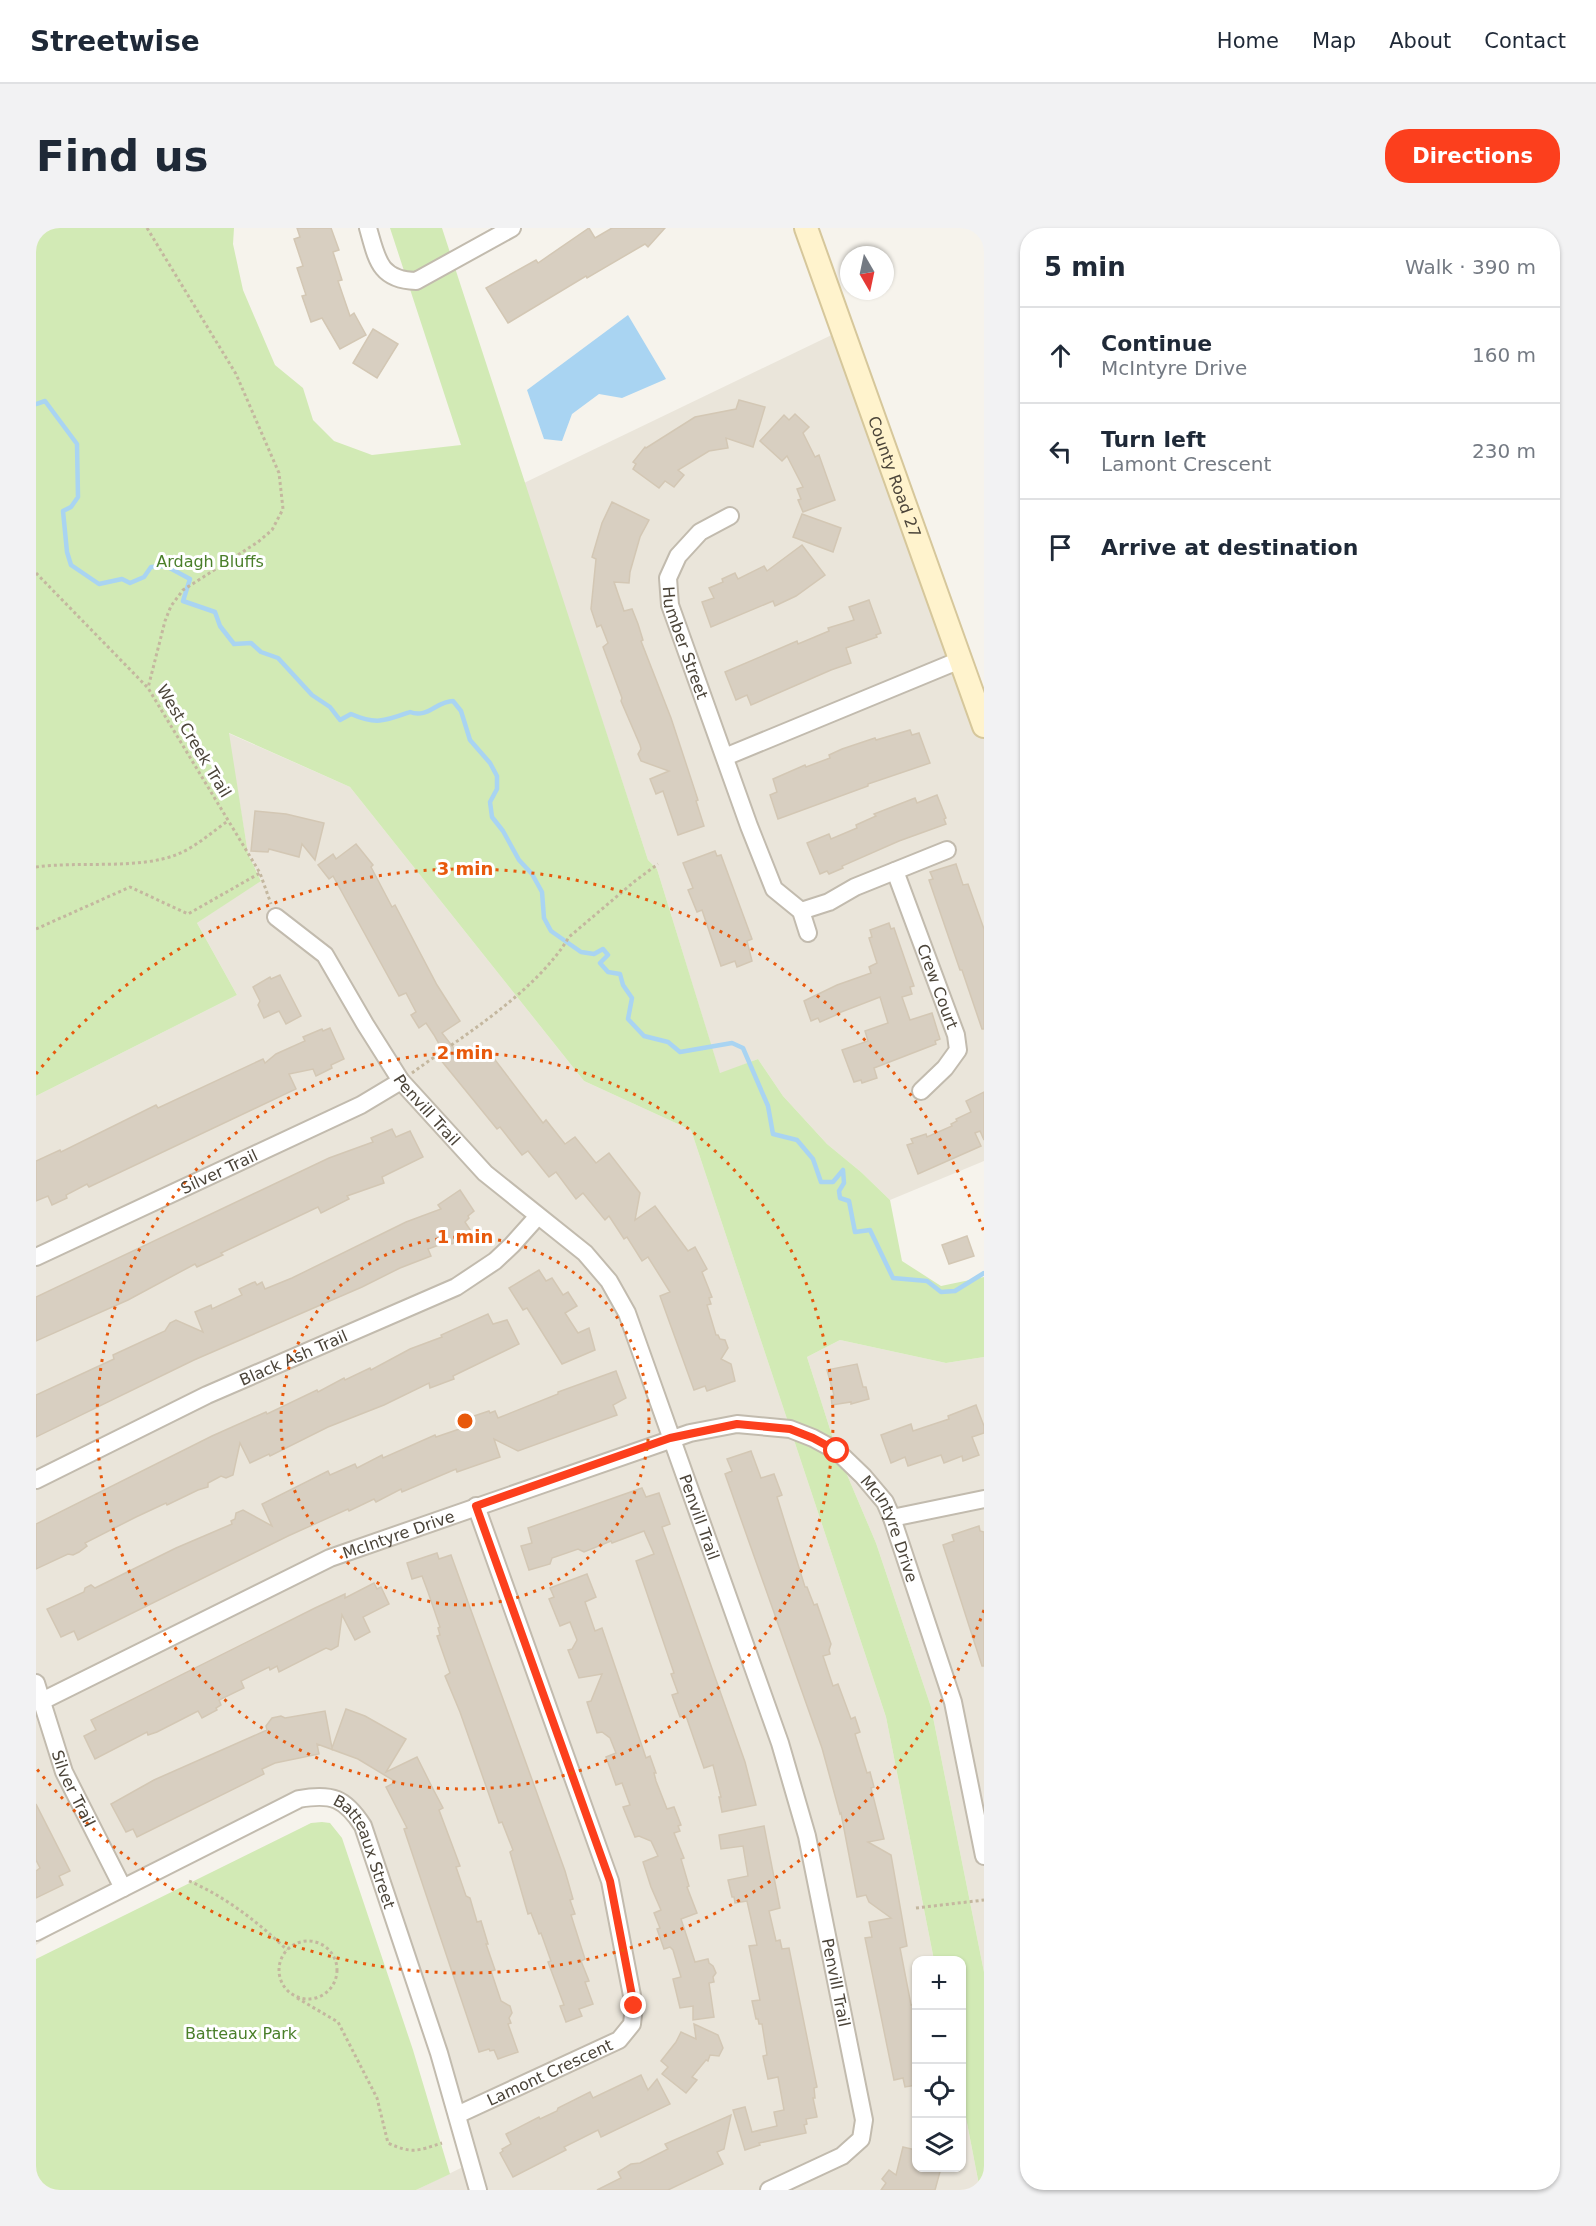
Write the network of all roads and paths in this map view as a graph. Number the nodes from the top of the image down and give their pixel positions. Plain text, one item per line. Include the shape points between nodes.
1 (147, 228) edge
2 (368, 228) edge
3 (512, 228) edge
4 (806, 228) edge
5 (730, 516) dead end
6 (36, 573) edge
7 (960, 660) junction
8 (148, 688) junction
9 (984, 726) edge
10 (725, 757) junction
11 (228, 820) junction
12 (946, 850) dead end
13 (658, 864) dead end
14 (36, 867) edge
15 (895, 871) junction
16 (260, 873) junction
17 (801, 911) junction
18 (276, 917) joint
19 (36, 929) edge
20 (808, 933) dead end
21 (401, 1081) junction
22 (921, 1091) dead end
23 (538, 1216) junction
24 (36, 1257) edge
25 (670, 1438) junction
26 (36, 1480) edge
27 (984, 1499) edge
28 (476, 1506) junction
29 (892, 1518) junction
30 (36, 1683) edge
31 (42, 1701) junction
32 (984, 1856) edge
33 (189, 1881) dead end
34 (123, 1888) junction
35 (984, 1900) edge
36 (916, 1908) dead end
37 (36, 1932) edge
38 (287, 1950) junction
39 (297, 1998) junction
40 (457, 2115) junction
41 (442, 2143) dead end
42 (478, 2190) edge
43 (770, 2190) edge

1 - 8 path via 236,374 279,473 283,509 272,530 258,542 183,590 165,621
2 - 3 street via 385,272 399,281 416,281
4 - 7 main road, County Road 27
5 - 10 street, Humber Street via 700,531 678,556 668,579 670,605
6 - 8 path, West Creek Trail
7 - 9 main road, County Road 27
7 - 10 street
8 - 11 path, West Creek Trail
10 - 17 street, Humber Street via 774,889
11 - 14 path via 179,854 149,862
11 - 16 path, West Creek Trail
12 - 15 street
13 - 21 path via 569,937 520,993
15 - 17 street
15 - 22 street, Crew Court via 947,1007 958,1050
16 - 18 path, West Creek Trail
16 - 19 path via 188,914 130,887
17 - 20 street
18 - 21 street, Penvill Trail via 325,955
21 - 23 street, Penvill Trail via 485,1173
21 - 24 street, Silver Trail via 361,1105
23 - 25 street, Penvill Trail via 585,1253 609,1281 627,1313
23 - 26 street, Black Ash Trail via 495,1261 456,1287 207,1395
25 - 28 street, McIntyre Drive
25 - 29 street, McIntyre Drive via 737,1424 790,1429 837,1451 885,1502
25 - 43 street, Penvill Trail via 780,1743 807,1836 864,2120 861,2139 842,2156
27 - 29 street
28 - 31 street, McIntyre Drive via 330,1558
28 - 40 street, Lamont Crescent via 610,1881 634,2006 632,2024 619,2040
29 - 32 street, McIntyre Drive via 953,1702
30 - 31 street, Silver Trail
31 - 34 street, Silver Trail via 64,1772
33 - 38 path via 242,1912
34 - 37 street, Batteaux Street
34 - 40 street, Batteaux Street via 299,1799 320,1795 346,1805 363,1826
35 - 36 path
38 - 39 path via 279,1976 289,1993
38 - 39 path via 304,1941 314,1941 330,1951 338,1969 332,1988 325,1994
39 - 41 path via 338,2022 377,2098 388,2143 406,2151
40 - 42 street, Batteaux Street

